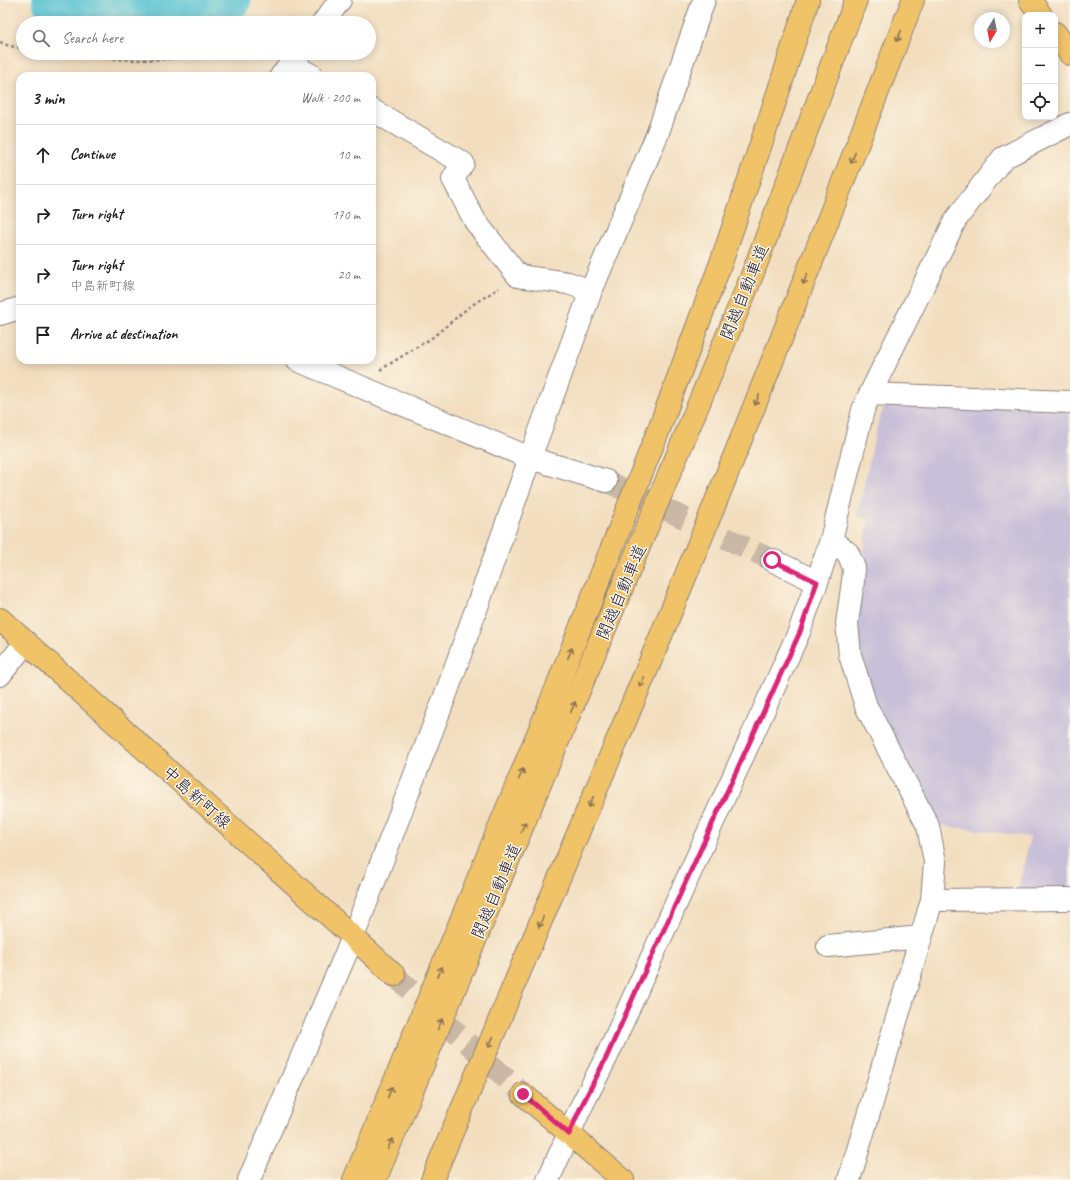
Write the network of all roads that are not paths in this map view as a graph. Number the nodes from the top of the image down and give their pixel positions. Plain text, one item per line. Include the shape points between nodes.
1 (340, 0) edge
2 (704, 0) edge
3 (808, 0) edge
4 (856, 0) edge
5 (913, 0) edge
6 (1030, 0) edge
7 (1039, 12) edge
8 (328, 16) edge
9 (1058, 37) edge
10 (1070, 54) edge
11 (291, 64) edge
12 (306, 72) edge
13 (376, 112) edge
14 (1070, 124) edge
15 (591, 291) junction
16 (16, 309) edge
17 (0, 314) edge
18 (306, 364) edge
19 (870, 394) junction
20 (1070, 402) edge
21 (530, 458) junction
22 (606, 481) tunnel mouth
23 (831, 540) junction
24 (772, 560) tunnel mouth
25 (817, 582) junction
26 (0, 619) edge
27 (26, 642) junction
28 (0, 675) edge
29 (1070, 899) edge
30 (932, 900) junction
31 (353, 937) junction
32 (921, 937) junction
33 (828, 946) dead end
34 (394, 975) tunnel mouth
35 (523, 1094) tunnel mouth
36 (569, 1134) junction
37 (249, 1180) edge
38 (354, 1180) edge
39 (375, 1180) edge
40 (432, 1180) edge
41 (548, 1180) edge
42 (623, 1180) edge
43 (850, 1180) edge

1 - 8 street
2 - 15 street via 657,135
38 -> 3 main road via 546,714 659,429 722,260
39 -> 4 main road, 関越自動車道 via 749,283
5 -> 40 main road via 724,483
6 - 7 main road
9 - 10 main road
11 - 12 street
13 - 15 street via 463,163 453,179 474,221 518,276 568,284
14 - 19 street via 1003,158 956,219
15 - 21 street
16 - 17 street
18 - 21 street
19 - 20 street
19 - 23 street via 863,410
21 - 22 street
21 - 31 street via 447,691
23 - 25 street
23 - 30 street via 848,553 854,568 847,623 850,655 866,706 928,826 935,862
24 - 25 street
25 - 36 street via 800,632
26 - 27 main road, 中島新町線
27 - 28 street
27 - 31 main road, 中島新町線
29 - 30 street
30 - 32 street
31 - 34 main road, 中島新町線
31 - 37 street
32 - 33 street
32 - 43 street
35 - 36 main road
36 - 41 street
36 - 42 main road

